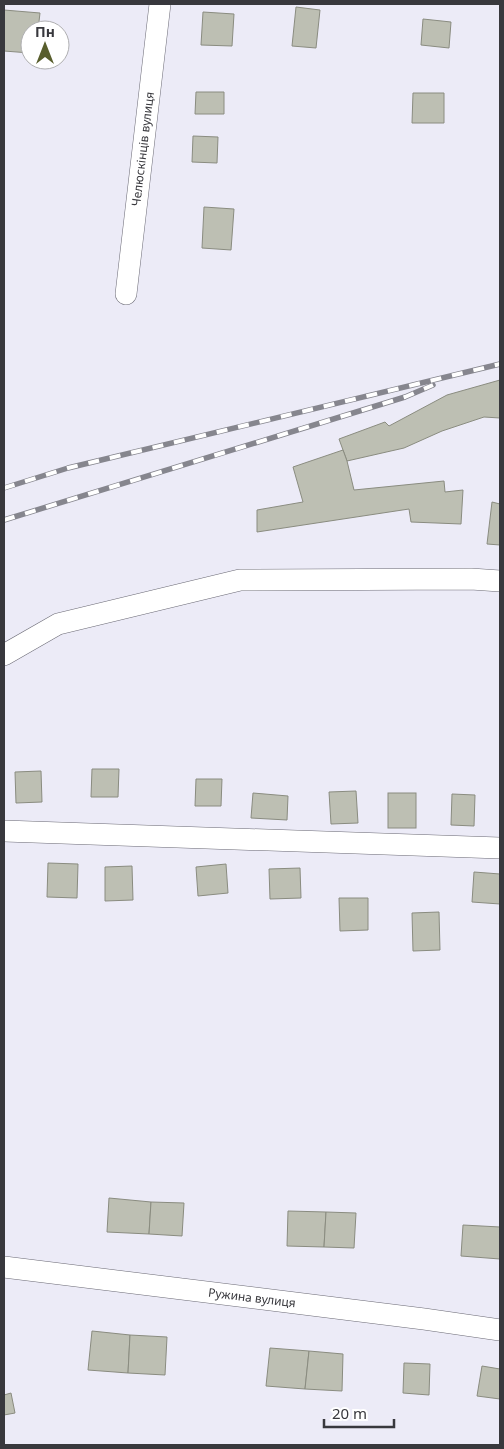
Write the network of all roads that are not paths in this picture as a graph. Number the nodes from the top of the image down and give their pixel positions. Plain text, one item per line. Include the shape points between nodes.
1 (160, 4) edge
2 (126, 294) dead end
3 (500, 581) edge
4 (4, 655) edge
5 (4, 831) edge
6 (500, 848) edge
7 (4, 1267) edge
8 (500, 1330) edge

1 - 2 street, Челюскінців вулиця
3 - 4 street via 240,580 58,624
5 - 6 street
7 - 8 street, Ружина вулиця

